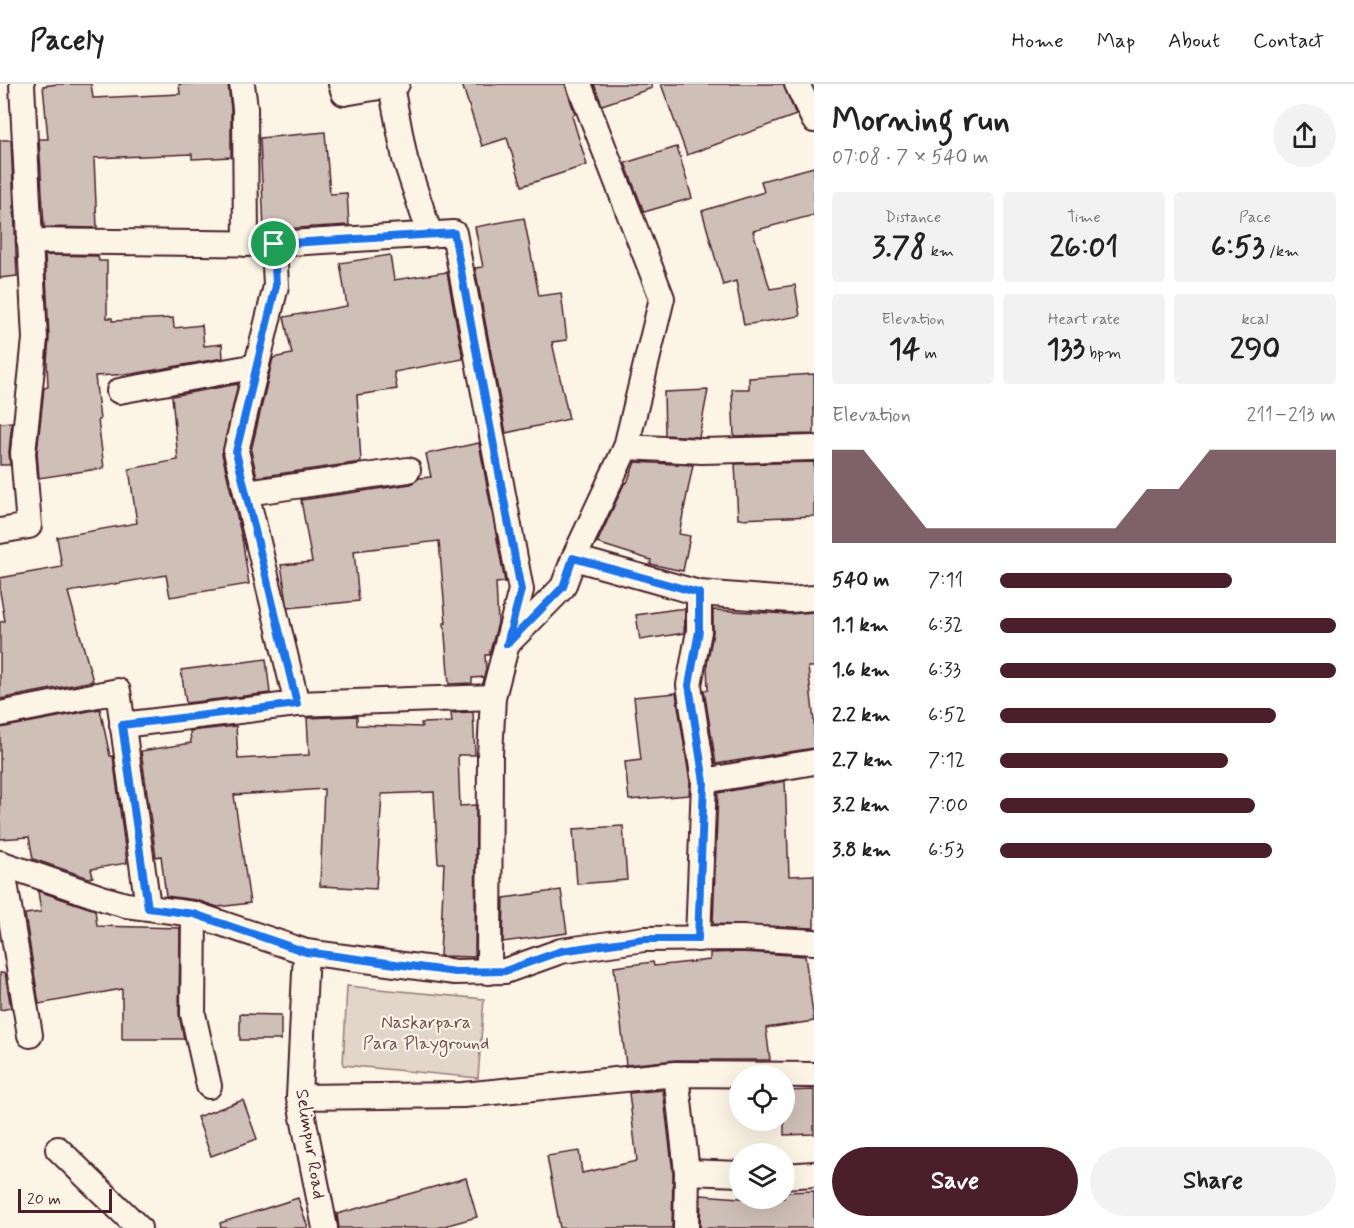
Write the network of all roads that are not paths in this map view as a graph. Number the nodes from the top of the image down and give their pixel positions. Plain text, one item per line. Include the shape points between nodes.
1 (22, 84) edge
2 (242, 84) edge
3 (341, 84) edge
4 (579, 84) edge
5 (797, 84) edge
6 (394, 85) edge
7 (814, 120) edge
8 (430, 235) junction
9 (29, 241) junction
10 (246, 244) junction
11 (274, 244) junction
12 (257, 366) junction
13 (119, 391) dead end
14 (626, 447) junction
15 (814, 448) edge
16 (408, 470) dead end
17 (246, 493) junction
18 (0, 531) edge
19 (573, 558) junction
20 (699, 593) junction
21 (814, 598) edge
22 (507, 644) junction
23 (493, 697) junction
24 (297, 704) junction
25 (0, 714) edge
26 (122, 725) junction
27 (814, 762) edge
28 (704, 782) junction
29 (1, 864) edge
30 (148, 908) junction
31 (194, 914) junction
32 (698, 939) junction
33 (813, 947) edge
34 (306, 952) junction
35 (489, 972) junction
36 (30, 1035) dead end
37 (676, 1074) junction
38 (814, 1075) edge
39 (209, 1086) dead end
40 (299, 1097) junction
41 (58, 1149) dead end
42 (687, 1172) junction
43 (729, 1174) edge
44 (814, 1174) edge
45 (795, 1175) edge
46 (138, 1228) edge
47 (325, 1228) edge
48 (686, 1228) edge

1 - 9 street
2 - 10 street
3 - 6 street via 344,93
4 - 14 street via 662,298
5 - 7 street
6 - 8 street via 405,159
8 - 11 street
8 - 22 street via 454,233 519,578 521,590
9 - 10 street
9 - 18 street via 35,339 23,453 29,526
10 - 11 street
11 - 12 street via 276,286
12 - 13 street
12 - 17 street via 236,452
14 - 15 street via 702,451
14 - 19 street
16 - 17 street
17 - 24 street
19 - 20 street
19 - 22 street via 563,587
20 - 21 street via 790,600
20 - 28 street via 699,631 689,685
22 - 23 street
23 - 24 street
23 - 35 street
24 - 26 street
25 - 26 street via 118,691
26 - 30 street
27 - 28 street
28 - 32 street
29 - 30 street via 105,900
29 - 36 street
30 - 31 street
31 - 34 street
31 - 39 street via 193,1014
32 - 33 street via 742,938
32 - 35 street via 644,939 561,951 505,971
34 - 35 street via 455,972
34 - 40 street, Selimpur Road
37 - 38 street
37 - 40 street via 463,1095
37 - 42 street
40 - 47 street, Selimpur Road
41 - 46 street
42 - 43 street
42 - 48 street
44 - 45 street

